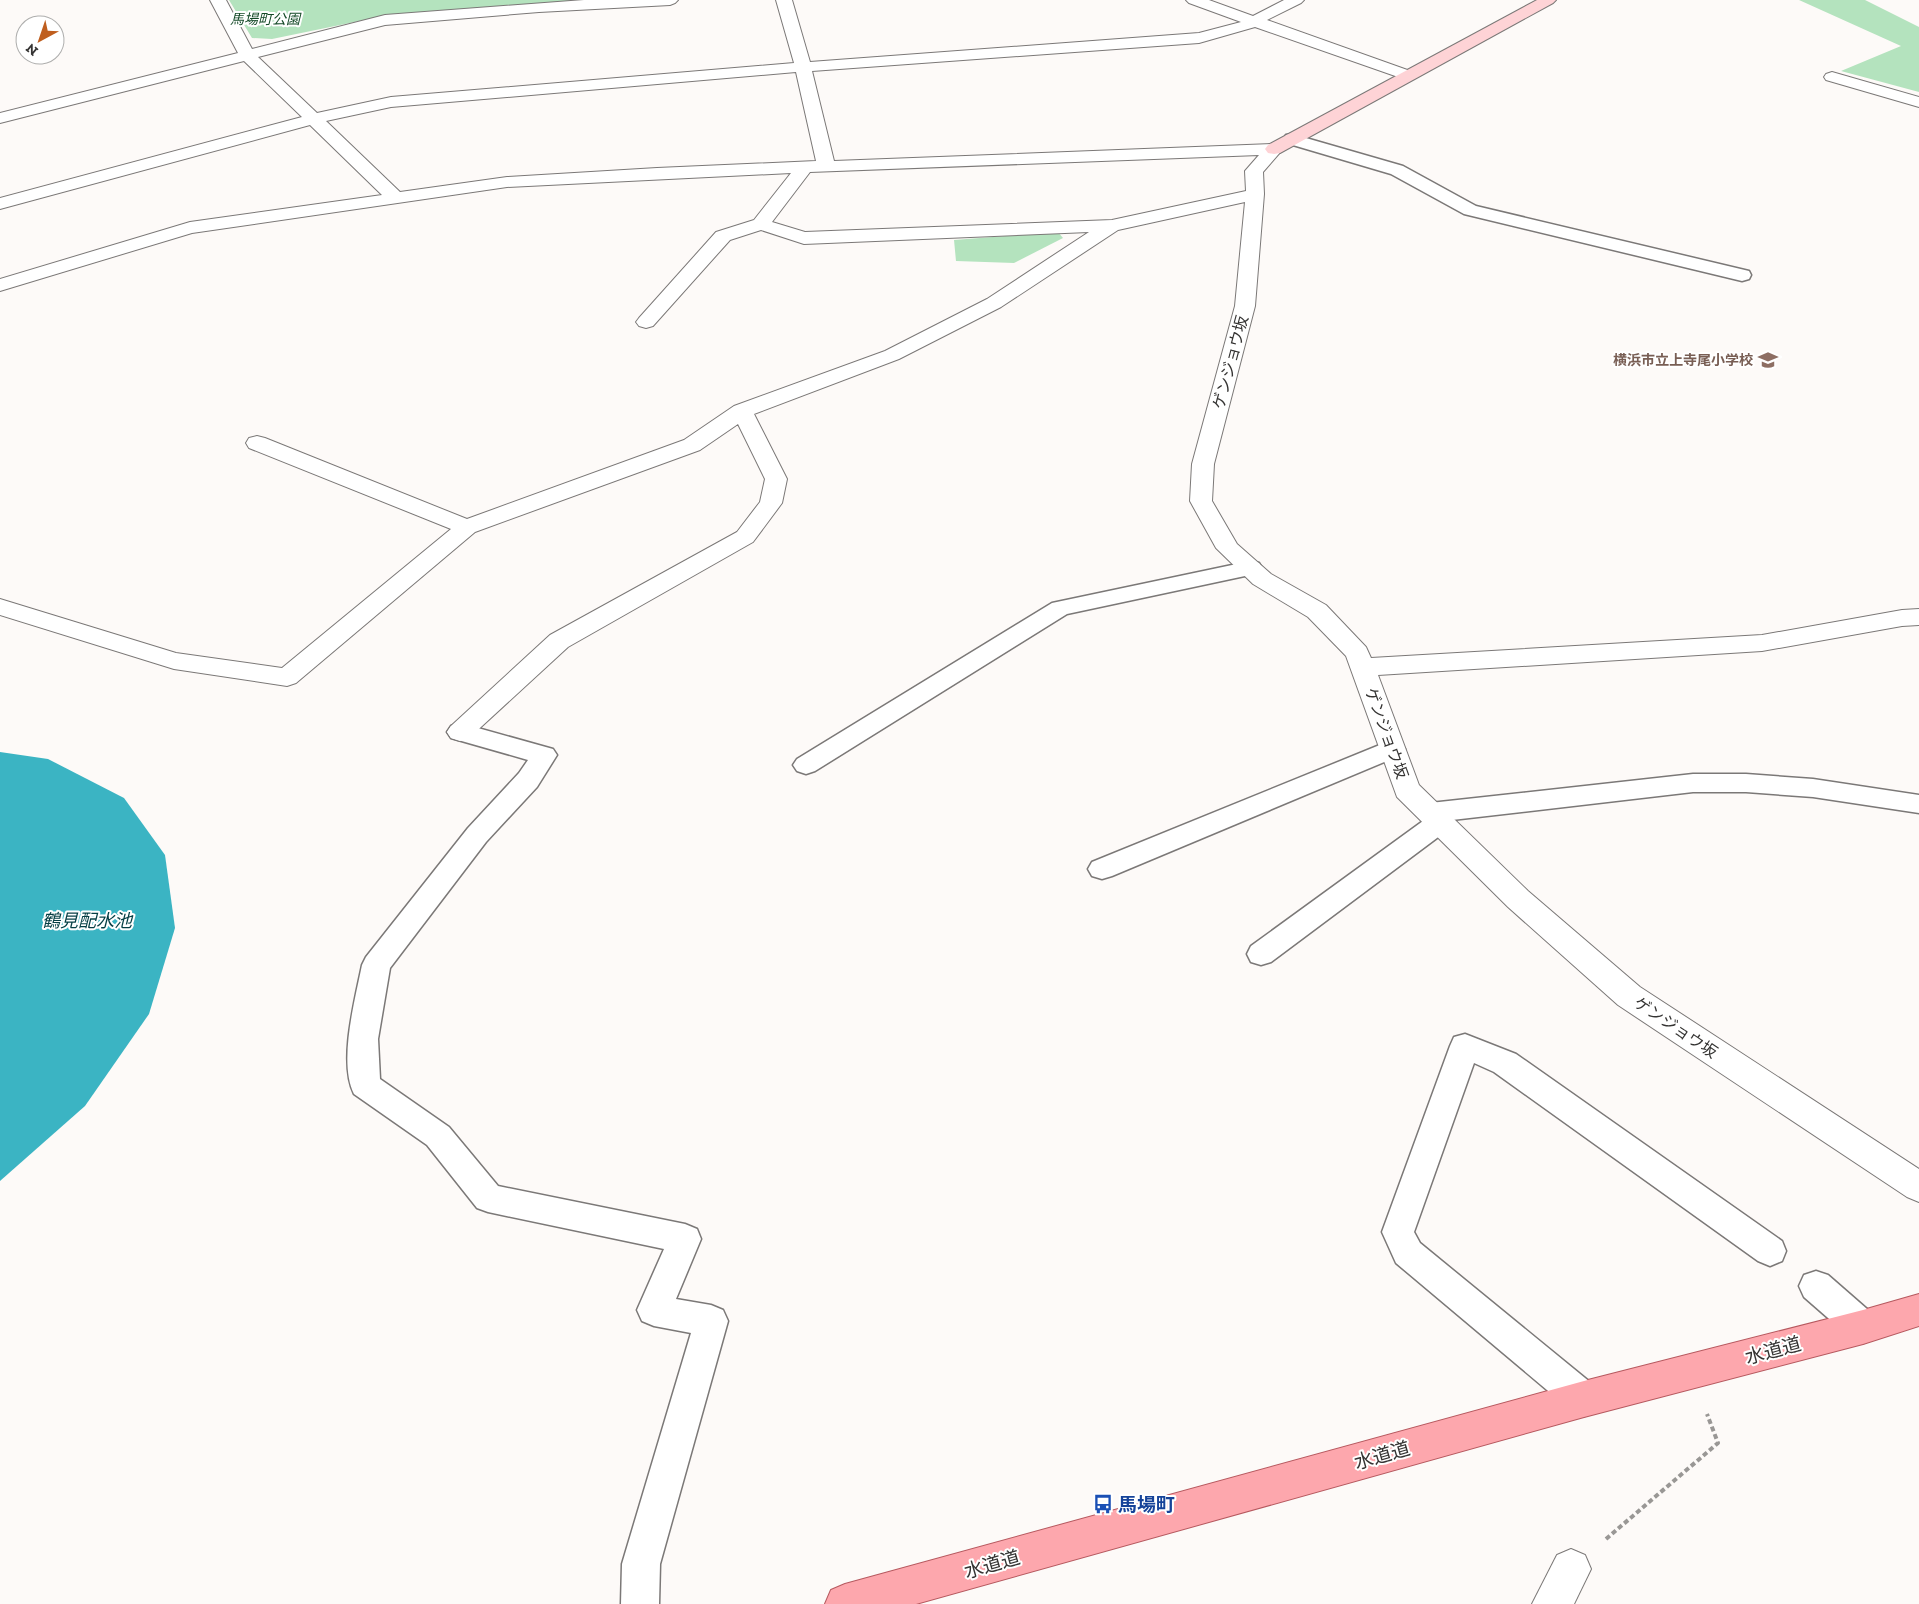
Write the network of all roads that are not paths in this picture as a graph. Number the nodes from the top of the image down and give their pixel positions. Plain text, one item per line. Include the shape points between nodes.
1 (218, 0) edge
2 (670, 0) edge
3 (784, 0) edge
4 (1194, 0) edge
5 (1296, 0) edge
6 (1548, 0) edge
7 (1253, 21) junction
8 (247, 55) junction
9 (803, 67) junction
10 (1407, 75) junction
11 (1832, 77) dead end
12 (1919, 102) edge
13 (0, 118) edge
14 (314, 119) junction
15 (1292, 139) junction
16 (1274, 149) junction
17 (826, 166) junction
18 (805, 167) junction
19 (1255, 194) junction
20 (395, 197) junction
21 (0, 204) edge
22 (761, 224) junction
23 (1112, 226) junction
24 (1742, 275) dead end
25 (0, 285) edge
26 (646, 322) dead end
27 (742, 411) junction
28 (257, 443) dead end
29 (467, 527) junction
30 (1251, 568) junction
31 (0, 607) edge
32 (1919, 617) edge
33 (1362, 667) junction
34 (460, 732) joint
35 (1392, 749) junction
36 (806, 765) dead end
37 (1919, 804) edge
38 (1435, 818) junction
39 (1102, 870) dead end
40 (1260, 954) dead end
41 (1919, 1187) edge
42 (1770, 1251) dead end
43 (1816, 1286) dead end
44 (1919, 1310) edge
45 (1863, 1327) junction
46 (1584, 1399) junction
47 (1571, 1568) road end
48 (640, 1604) edge
49 (845, 1604) edge
50 (1552, 1604) edge

1 - 8 street
2 - 8 street via 539,6 385,20
3 - 9 street
4 - 7 street
5 - 7 street
6 - 10 street
7 - 9 street via 1199,38
7 - 10 street
8 - 13 street
8 - 14 street
9 - 14 street via 392,102
9 - 17 street
10 - 15 street
11 - 12 street
14 - 20 street
14 - 21 street
15 - 16 street
15 - 24 lane via 1397,170 1470,210
16 - 17 street
16 - 19 street, ゲンジョウ坂 via 1254,172
17 - 18 street
18 - 20 street via 507,182
18 - 22 street
19 - 23 street
19 - 30 street, ゲンジョウ坂 via 1245,306 1203,464 1201,501 1228,548
20 - 25 street via 190,228
22 - 23 street via 804,238
22 - 26 street via 723,236
23 - 27 street via 994,303 892,355
27 - 29 street via 692,445
27 - 34 street via 776,479 771,503 745,536 559,641
28 - 29 street
29 - 31 street via 287,677 174,661
30 - 33 street, ゲンジョウ坂 via 1317,611 1357,653
30 - 36 lane via 1060,608
32 - 33 street via 1762,643
33 - 35 street, ゲンジョウ坂
34 - 48 lane via 544,755 528,780 477,835 376,964 363,1039 365,1085 438,1136 488,1198 685,1239 654,1310 711,1320 641,1564
35 - 38 street, ゲンジョウ坂 via 1407,790
35 - 39 lane
37 - 38 lane via 1813,788 1746,782 1693,783
38 - 40 lane
38 - 41 street, ゲンジョウ坂 via 1518,899 1629,996
42 - 46 lane via 1505,1063 1465,1046 1398,1232 1408,1253
43 - 45 lane
44 - 45 main road, 水道道
45 - 46 main road, 水道道
46 - 49 main road, 水道道
47 - 50 street

